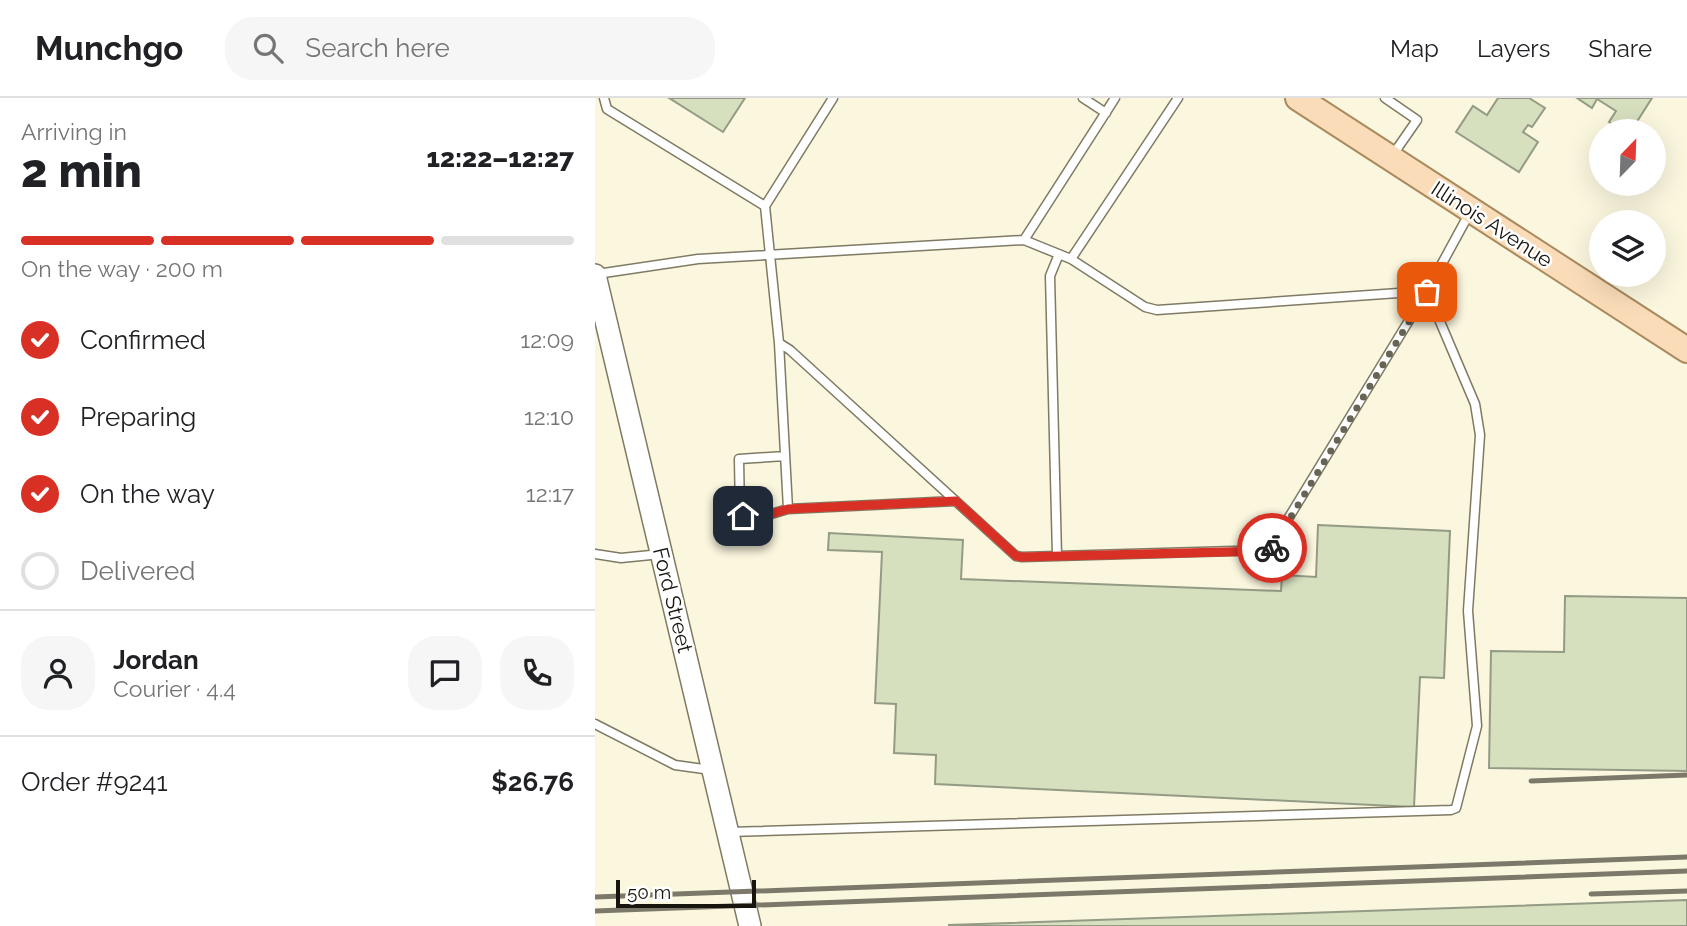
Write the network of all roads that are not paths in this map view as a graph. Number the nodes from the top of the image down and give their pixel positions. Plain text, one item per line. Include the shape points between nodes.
1 (604, 98) edge
2 (834, 98) edge
3 (1083, 98) edge
4 (1115, 98) edge
5 (1178, 98) edge
6 (1297, 98) edge
7 (1385, 98) edge
8 (1106, 113) junction
9 (1390, 159) junction
10 (765, 206) junction
11 (1471, 210) junction
12 (1024, 240) junction
13 (1059, 254) junction
14 (768, 257) junction
15 (1071, 259) junction
16 (595, 275) edge
17 (1427, 292) junction
18 (779, 344) junction
19 (1687, 350) edge
20 (785, 456) junction
21 (956, 501) junction
22 (788, 509) junction
23 (595, 554) edge
24 (662, 554) junction
25 (1058, 556) junction
26 (595, 724) edge
27 (714, 770) junction
28 (728, 832) junction
29 (750, 926) edge

1 - 10 lane via 607,108
2 - 10 lane
3 - 8 lane
4 - 8 lane
5 - 15 lane
6 - 9 main road, Illinois Avenue
7 - 9 lane via 1417,120
8 - 12 lane
9 - 11 main road, Illinois Avenue
10 - 14 lane
11 - 17 lane
11 - 19 main road, Illinois Avenue
12 - 13 lane
12 - 14 lane
13 - 15 lane
13 - 25 lane via 1050,276
14 - 16 lane via 698,259
14 - 18 lane
15 - 17 lane via 1145,307 1157,310
16 - 24 main road, Ford Street
17 - 25 lane via 1269,550
17 - 28 lane via 1475,404 1480,435 1468,611 1477,726 1456,808
18 - 20 lane
18 - 21 lane
20 - 22 lane
20 - 22 lane via 739,459 740,513 761,517
21 - 22 lane
21 - 25 lane via 1016,556
23 - 24 lane via 621,558
24 - 27 main road, Ford Street
26 - 27 lane via 683,769
27 - 28 main road, Ford Street
28 - 29 main road, Ford Street

